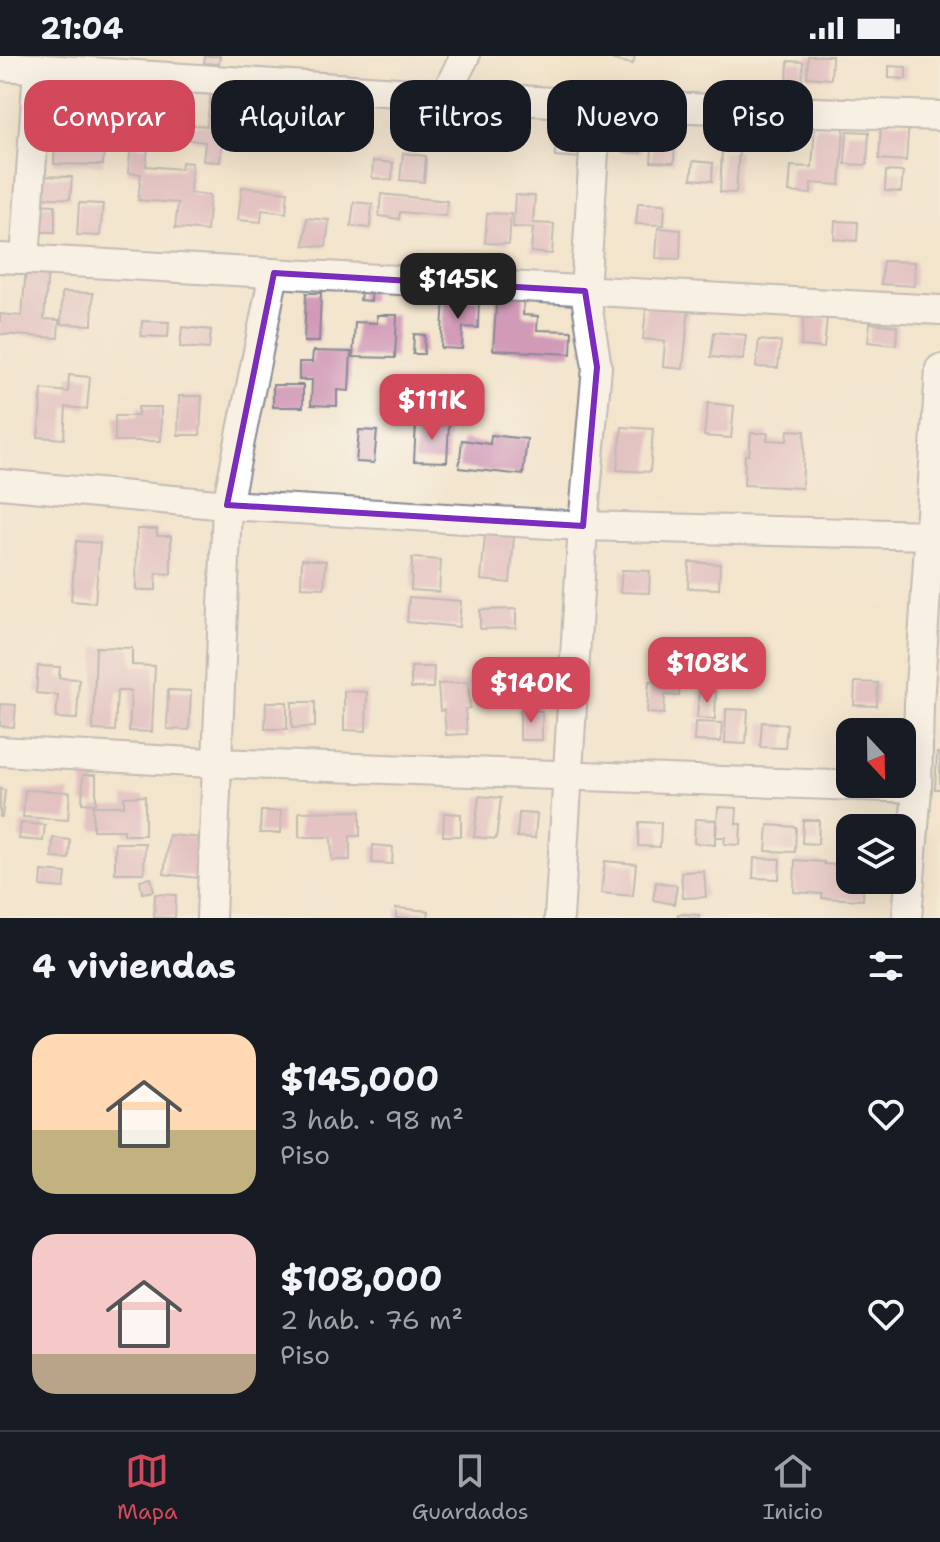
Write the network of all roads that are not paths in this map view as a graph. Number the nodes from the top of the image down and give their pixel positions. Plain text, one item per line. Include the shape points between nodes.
1 (465, 56) edge
2 (0, 66) edge
3 (38, 68) junction
4 (453, 80) edge
5 (390, 91) edge
6 (687, 108) edge
7 (940, 116) edge
8 (594, 152) edge
9 (12, 259) edge
10 (274, 273) junction
11 (585, 291) junction
12 (940, 310) edge
13 (940, 369) edge
14 (0, 484) edge
15 (227, 505) junction
16 (583, 526) junction
17 (930, 535) junction
18 (930, 704) edge
19 (0, 751) edge
20 (217, 763) junction
21 (568, 776) junction
22 (917, 788) junction
23 (211, 918) edge
24 (559, 918) edge
25 (907, 918) edge

1 - 4 street
2 - 3 street
3 - 5 street
3 - 9 street
6 - 7 street
8 - 11 street
9 - 10 street
10 - 11 street
10 - 15 street
11 - 12 street
11 - 16 street via 597,367
13 - 17 street
14 - 15 street
15 - 16 street
15 - 20 street
16 - 17 street
16 - 21 street
17 - 18 street
18 - 22 street
19 - 20 street
20 - 21 street
20 - 23 street
21 - 22 street
21 - 24 street
22 - 25 street

